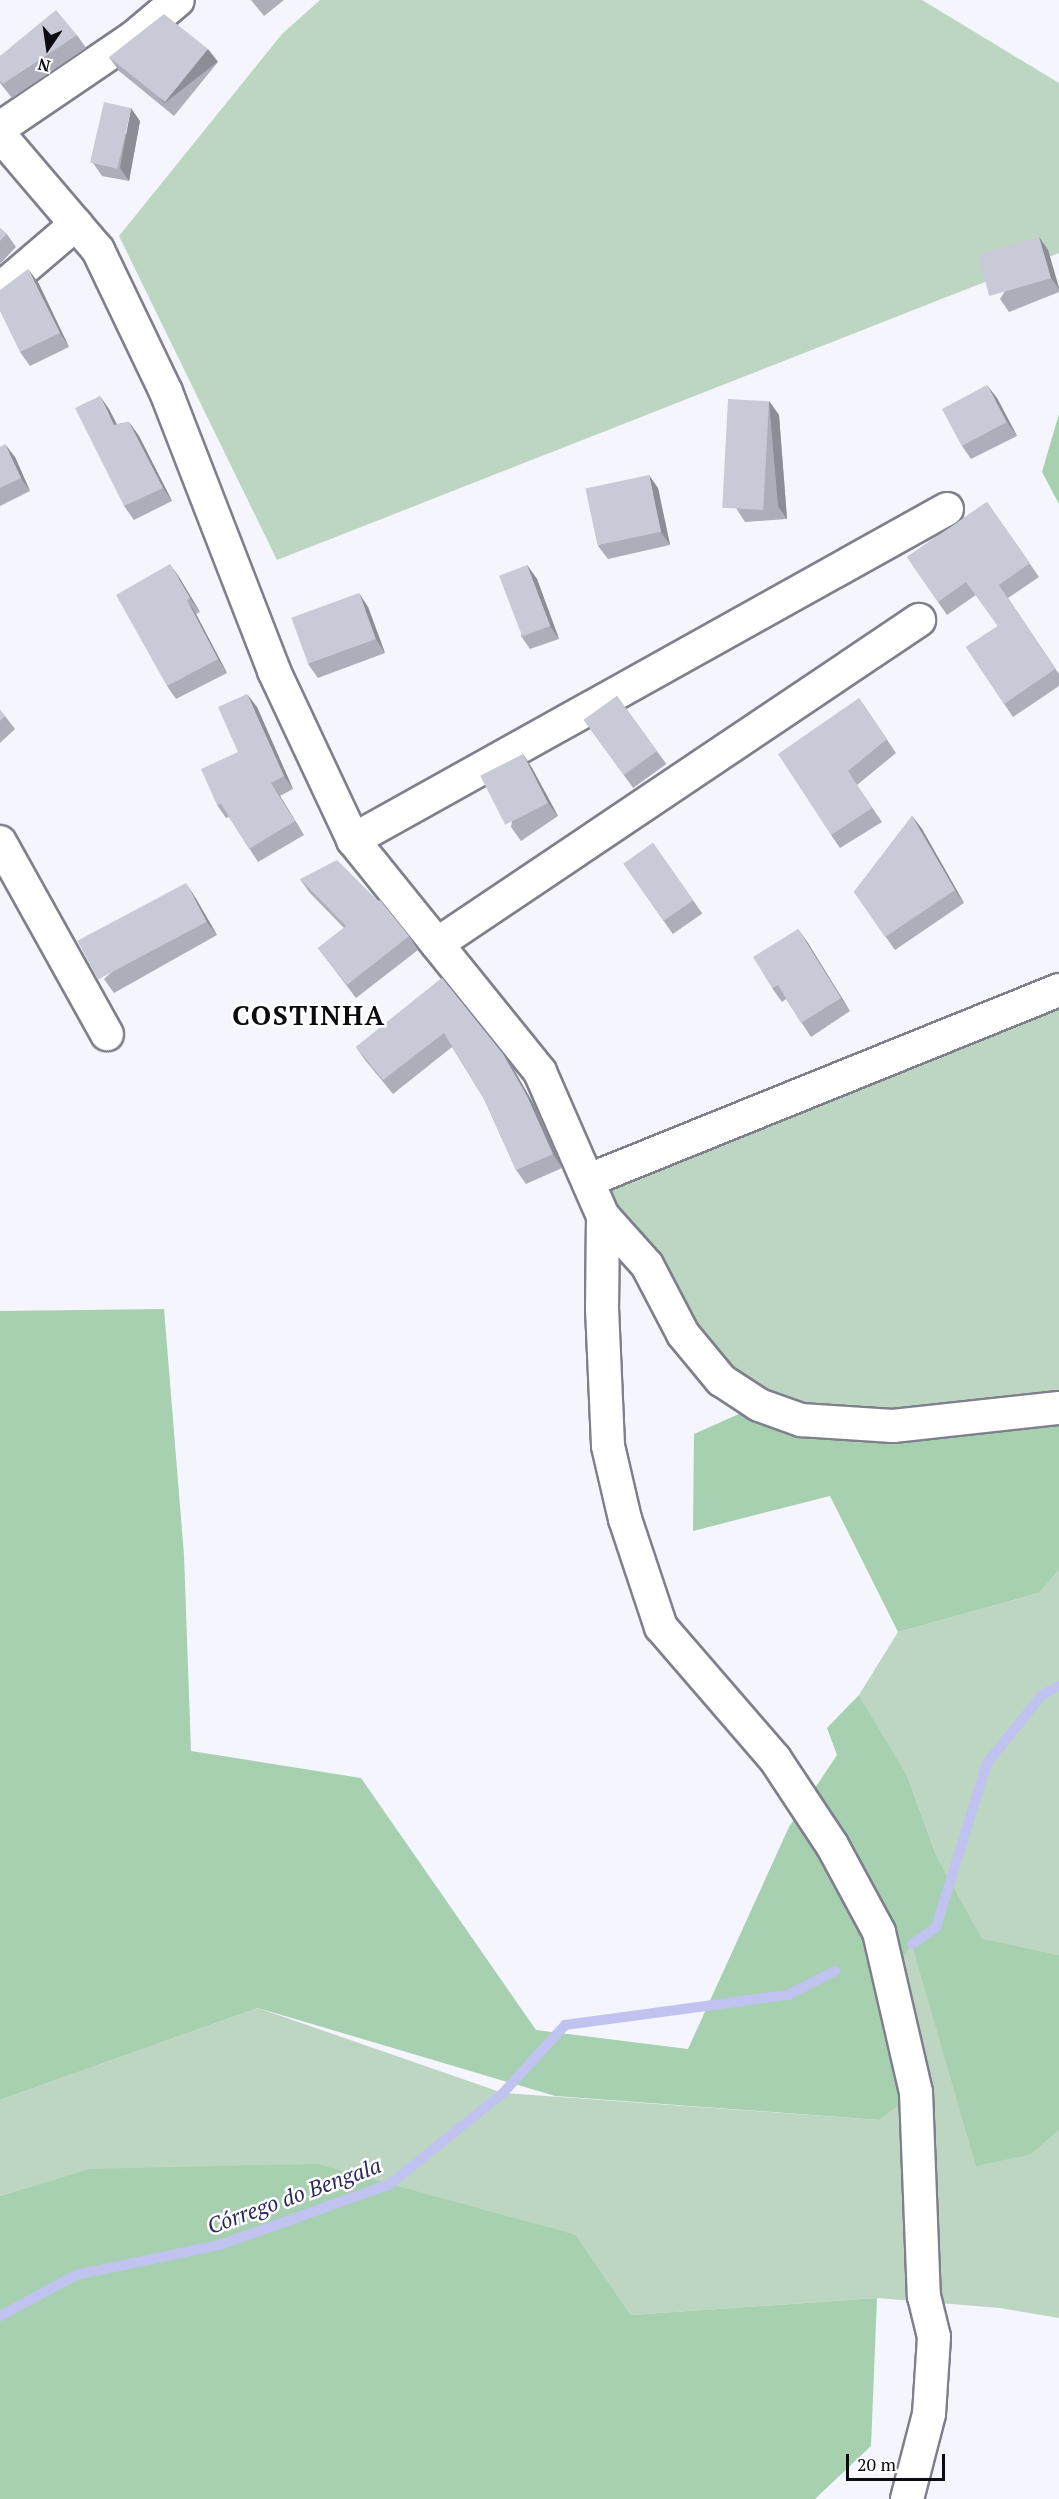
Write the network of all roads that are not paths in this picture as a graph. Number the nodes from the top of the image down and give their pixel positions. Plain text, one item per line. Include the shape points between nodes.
1 (178, 0) edge
2 (0, 128) edge
3 (0, 135) edge
4 (76, 224) junction
5 (0, 289) edge
6 (947, 509) dead end
7 (919, 620) dead end
8 (353, 840) junction
9 (0, 842) edge
10 (437, 944) junction
11 (1059, 990) edge
12 (107, 1034) dead end
13 (589, 1180) junction
14 (603, 1216) junction
15 (1059, 1408) edge
16 (907, 2499) edge

1 - 2 street via 134,37
3 - 4 street
4 - 5 street
4 - 8 street via 98,250 166,392 274,671
6 - 8 street
7 - 10 street
8 - 10 street
9 - 12 street
10 - 13 street via 540,1072
11 - 13 street
13 - 14 street
14 - 15 street via 647,1265 690,1343 721,1380 759,1405 801,1420 893,1426
14 - 16 street via 608,1446 625,1519 661,1627 775,1760 832,1845 879,1932 889,1974 916,2092 924,2296 934,2337 929,2414

